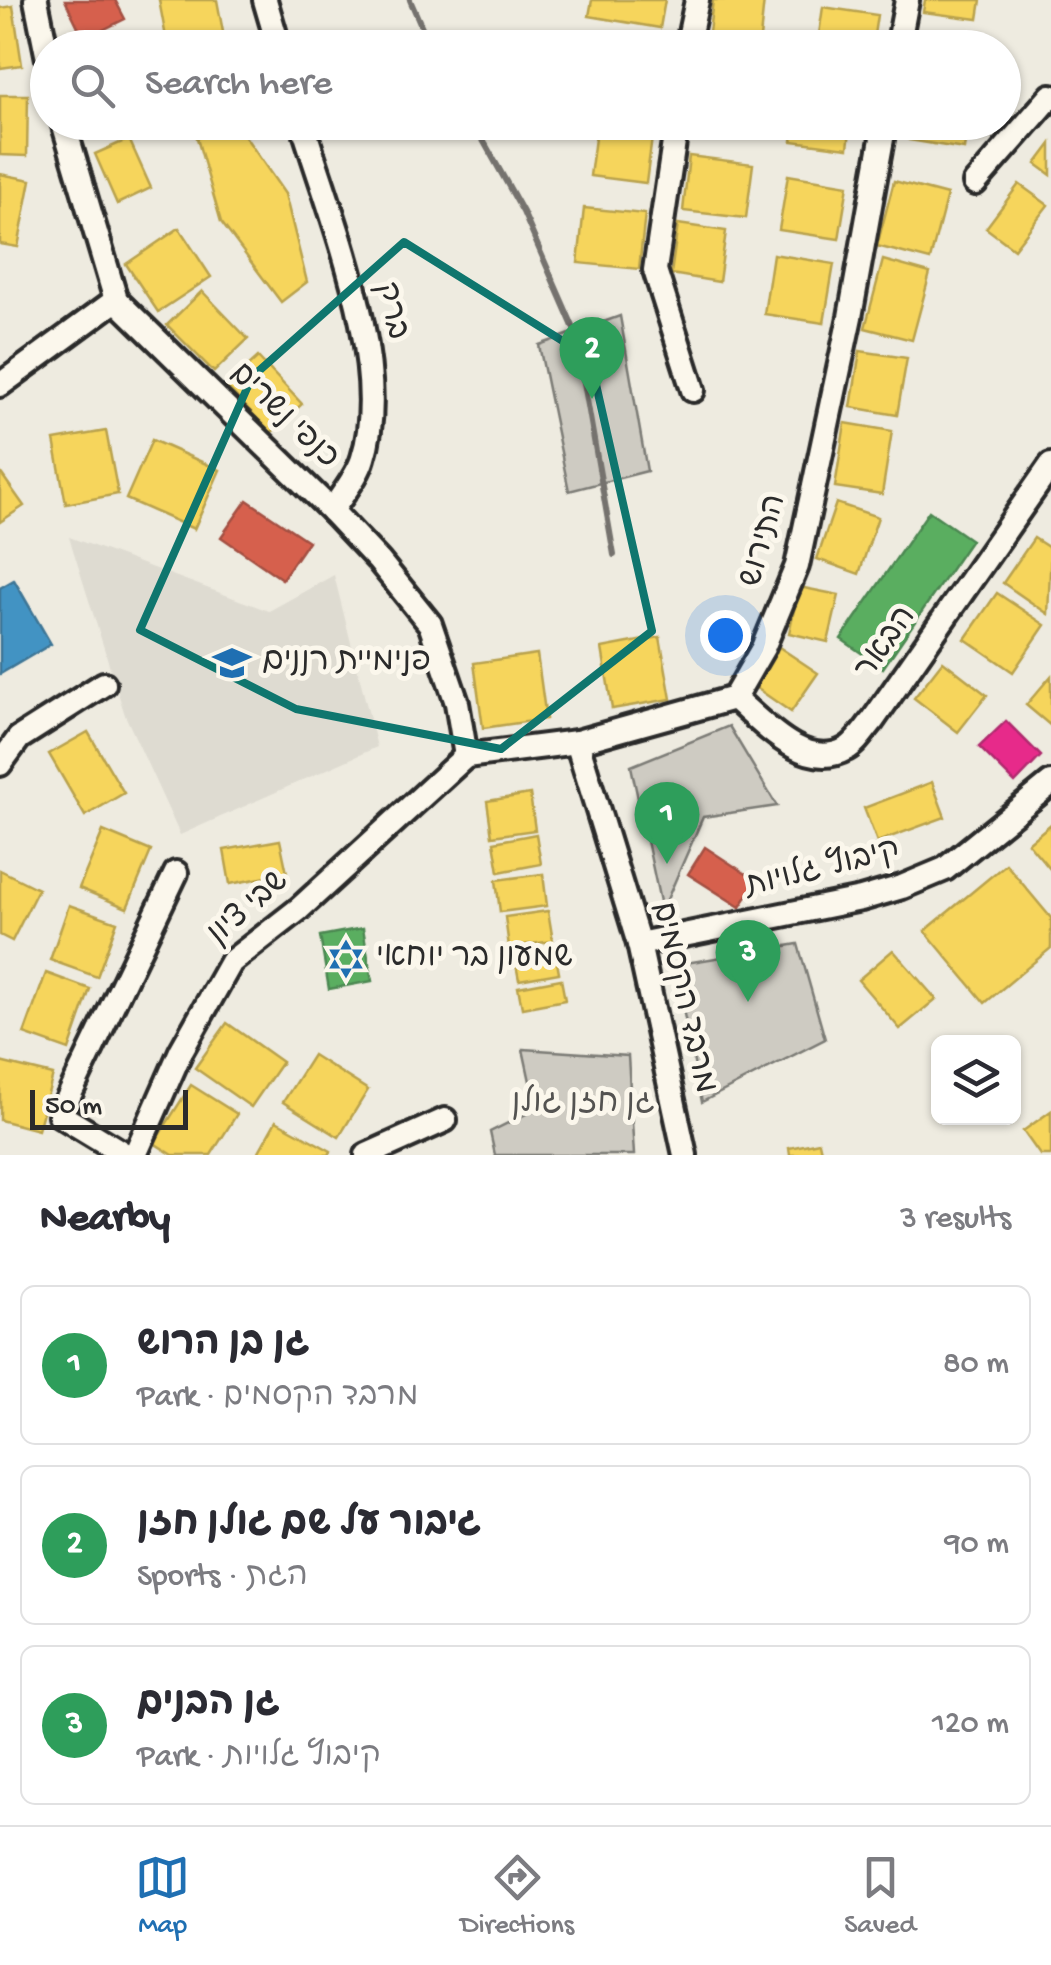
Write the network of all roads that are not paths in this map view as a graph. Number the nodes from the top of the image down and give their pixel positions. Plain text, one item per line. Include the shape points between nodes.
1 (36, 0) edge
2 (264, 0) edge
3 (697, 0) edge
4 (907, 0) edge
5 (42, 30) edge
6 (273, 30) edge
7 (691, 30) edge
8 (901, 30) edge
9 (1051, 96) edge
10 (1021, 130) edge
11 (67, 140) edge
12 (307, 140) edge
13 (674, 140) edge
14 (882, 140) edge
15 (1012, 140) edge
16 (974, 183) dead end
17 (116, 300) junction
18 (0, 385) edge
19 (693, 390) dead end
20 (1051, 465) edge
21 (332, 511) junction
22 (104, 684) dead end
23 (734, 698) junction
24 (577, 742) junction
25 (466, 756) junction
26 (0, 764) edge
27 (1051, 782) edge
28 (176, 873) dead end
29 (638, 944) junction
30 (445, 1120) dead end
31 (126, 1155) edge
32 (135, 1155) edge
33 (368, 1155) edge
34 (684, 1155) edge

1 - 5 street
2 - 6 street
3 - 7 street
4 - 8 street
9 - 10 street
11 - 17 street, כנפי נשרים
12 - 21 street, ברק via 362,321 374,402 363,460
13 - 19 street via 655,270
14 - 23 street, התירוש via 797,566
15 - 16 street
17 - 18 street
17 - 21 street, כנפי נשרים
20 - 23 street, הבאר via 874,720 846,749 820,755 795,748
21 - 25 street, כנפי נשרים via 430,624 457,703
22 - 26 street via 19,738
23 - 24 street
24 - 25 street
24 - 29 street, מרבד הקסמים
25 - 32 street, שבי ציון via 231,962 181,1051
27 - 29 street, קיבוץ גלויות via 946,869 902,887
28 - 31 street, שבי ציון via 60,1114
29 - 34 street, מרבד הקסמים
30 - 33 street

